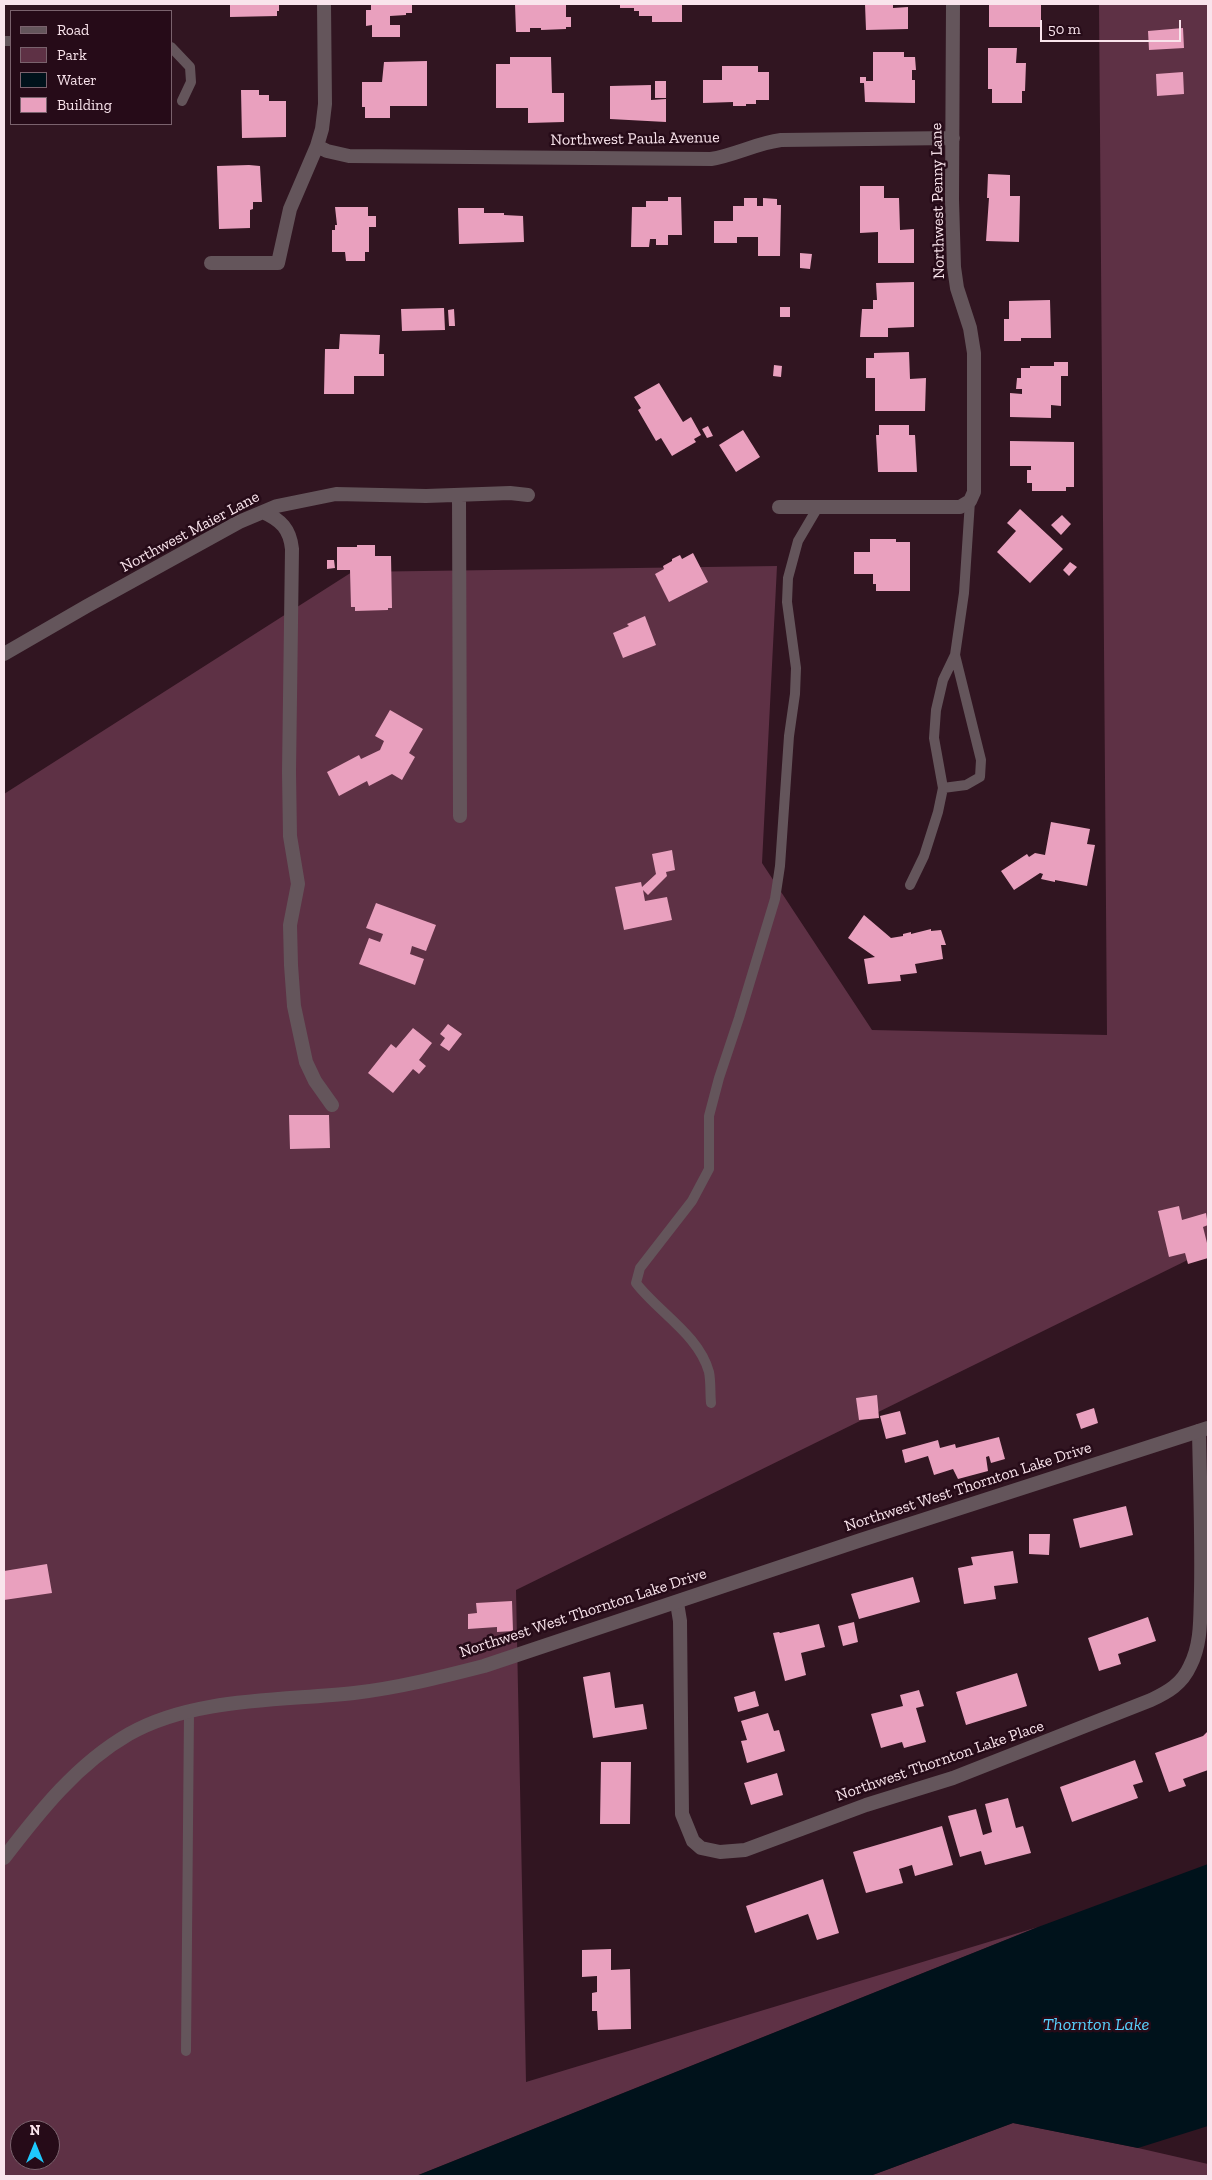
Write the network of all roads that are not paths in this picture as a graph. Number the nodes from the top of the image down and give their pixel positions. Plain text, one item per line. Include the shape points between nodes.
1 (324, 4) edge
2 (953, 4) edge
3 (172, 48) edge
4 (182, 101) dead end
5 (953, 138) junction
6 (318, 146) junction
7 (211, 263) dead end
8 (459, 495) junction
9 (528, 495) dead end
10 (970, 501) junction
11 (779, 507) dead end
12 (818, 507) junction
13 (263, 512) junction
14 (4, 654) edge
15 (955, 655) junction
16 (943, 788) junction
17 (460, 816) dead end
18 (910, 885) dead end
19 (332, 1105) dead end
20 (711, 1403) dead end
21 (1204, 1429) edge
22 (677, 1603) junction
23 (189, 1712) junction
24 (4, 1858) edge
25 (186, 2051) dead end

1 - 6 street via 325,104
2 - 5 street, Northwest Penny Lane
3 - 4 lane via 190,67 191,82
5 - 6 street, Northwest Paula Avenue via 781,140 710,158 349,156
5 - 10 street, Northwest Penny Lane via 954,267 974,354 975,486
6 - 7 street via 290,209 278,262
8 - 9 street, Northwest Maier Lane
8 - 13 street, Northwest Maier Lane via 336,494 296,501
8 - 17 street
10 - 12 street via 960,507
10 - 15 lane via 964,593
11 - 12 street
12 - 20 lane via 798,542 788,578 796,668 795,694 780,866 774,899 709,1116 709,1169 692,1202 640,1268 636,1283 700,1352 709,1373
13 - 14 street, Northwest Maier Lane via 239,522
13 - 19 street via 287,529 292,549 290,836 298,884 290,925 294,1006 306,1062 315,1082
15 - 16 lane via 943,680 936,710 934,738
15 - 16 lane via 981,760 980,776 966,785
16 - 18 lane via 924,856
21 - 22 street, Northwest West Thornton Lake Drive
21 - 22 street, Northwest Thornton Lake Place via 1200,1632 1195,1655 1177,1685 1151,1700 953,1778 866,1805 745,1850 720,1852 701,1848 688,1833 682,1814 680,1621
22 - 23 street, Northwest West Thornton Lake Drive via 484,1666 430,1680
23 - 24 street, Northwest West Thornton Lake Drive via 145,1726 92,1759 64,1784
23 - 25 lane

